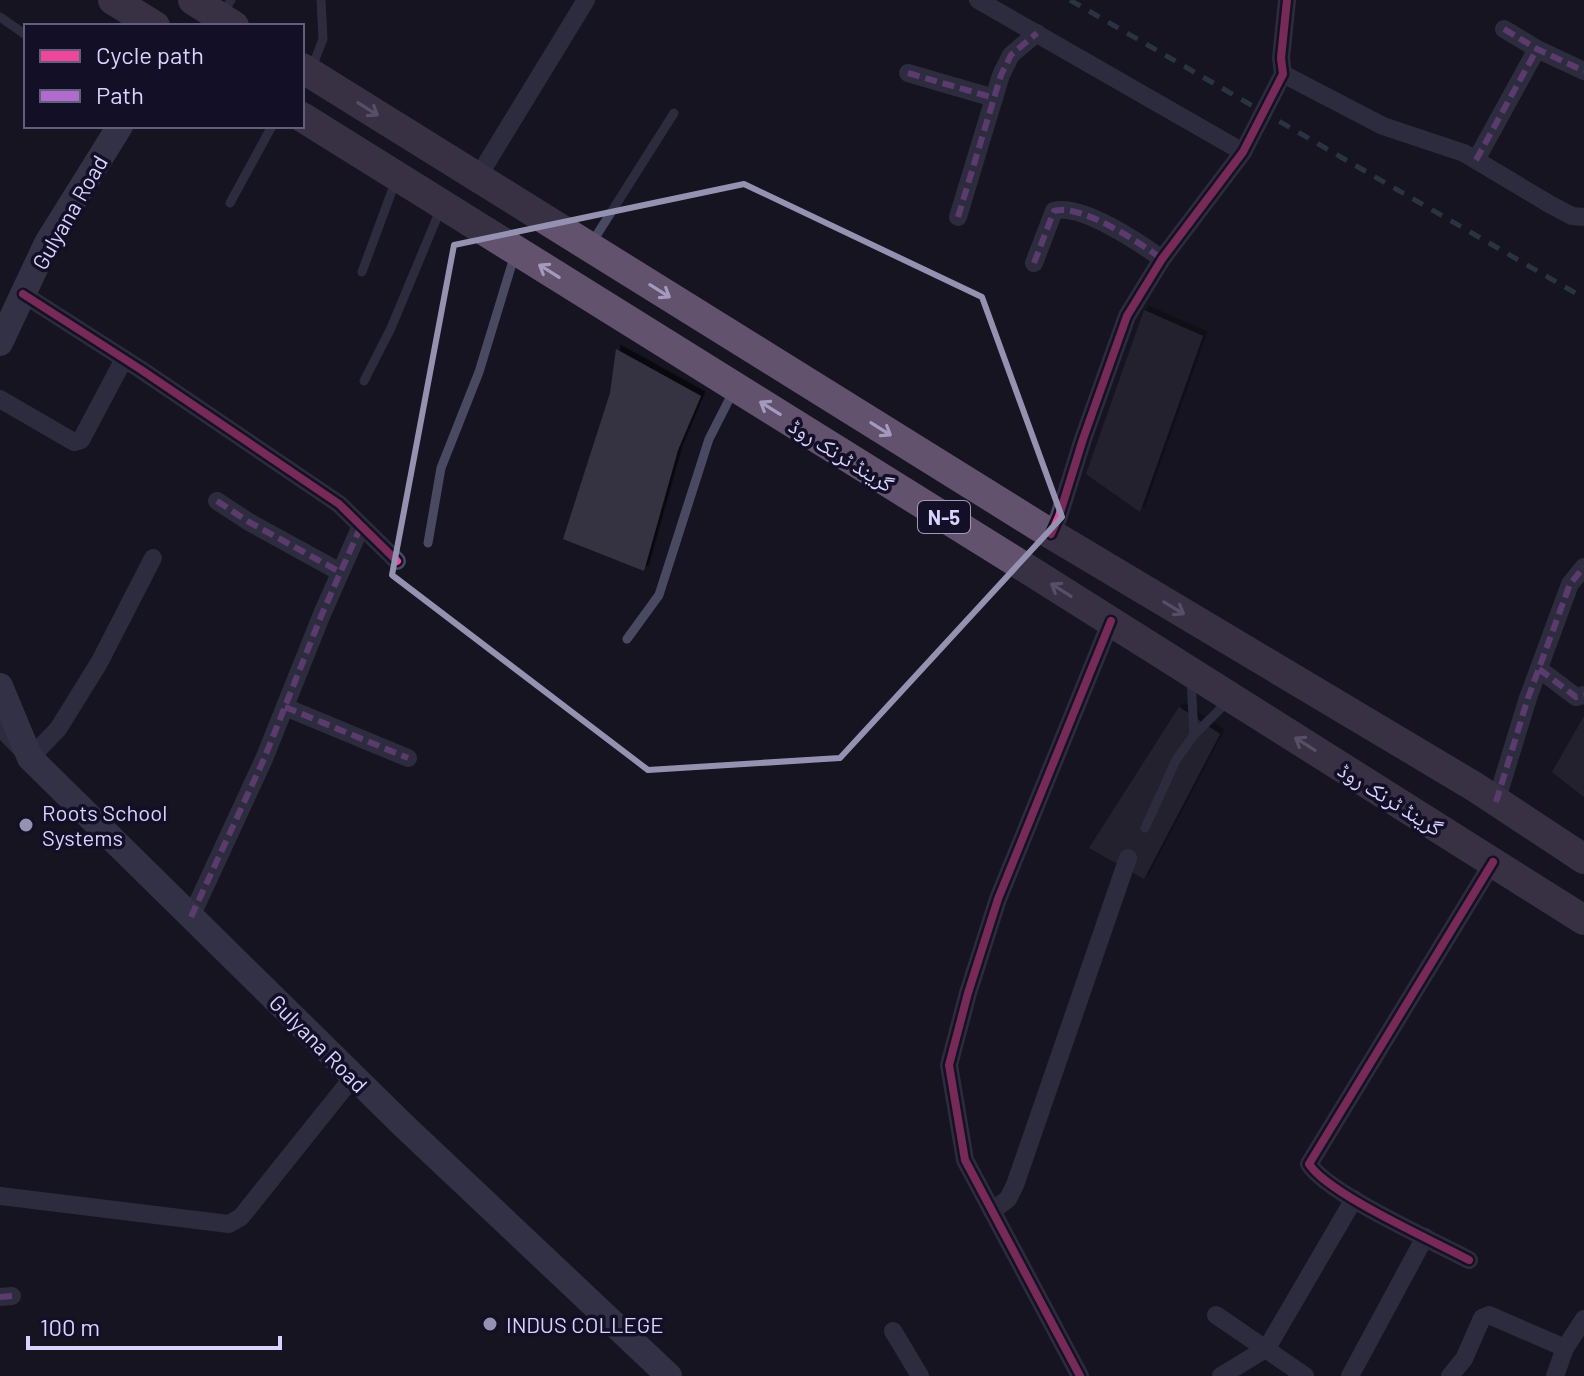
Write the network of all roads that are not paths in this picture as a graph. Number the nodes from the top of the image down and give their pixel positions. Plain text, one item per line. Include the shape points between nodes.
1 (113, 0) edge
2 (321, 0) edge
3 (586, 0) edge
4 (978, 0) edge
5 (1287, 0) edge
6 (0, 17) edge
7 (152, 24) edge
8 (1504, 29) dead end
9 (1037, 33) junction
10 (24, 34) edge
11 (1537, 49) junction
12 (306, 71) edge
13 (1584, 71) edge
14 (908, 73) dead end
15 (1283, 74) junction
16 (994, 98) junction
17 (674, 113) dead end
18 (304, 118) edge
19 (119, 128) edge
20 (271, 128) edge
21 (1243, 152) junction
22 (1476, 160) junction
23 (397, 177) junction
24 (478, 177) junction
25 (230, 203) dead end
26 (443, 205) junction
27 (958, 217) dead end
28 (1584, 217) edge
29 (589, 247) junction
30 (516, 251) junction
31 (1162, 259) junction
32 (1034, 263) dead end
33 (362, 272) dead end
34 (23, 294) junction
35 (0, 343) edge
36 (124, 359) junction
37 (364, 381) dead end
38 (736, 387) junction
39 (0, 399) edge
40 (217, 501) dead end
41 (361, 526) junction
42 (1051, 534) junction
43 (428, 543) dead end
44 (153, 558) dead end
45 (397, 561) dead end
46 (1584, 567) edge
47 (1029, 570) junction
48 (340, 572) junction
49 (1111, 621) junction
50 (627, 639) dead end
51 (1539, 669) junction
52 (1190, 672) junction
53 (0, 686) edge
54 (1584, 695) edge
55 (1232, 698) junction
56 (285, 707) junction
57 (0, 727) edge
58 (1194, 735) junction
59 (30, 758) junction
60 (408, 758) dead end
61 (1496, 802) junction
62 (1145, 828) dead end
63 (1128, 858) dead end
64 (1584, 859) edge
65 (1493, 862) junction
66 (191, 917) junction
67 (1584, 920) edge
68 (353, 1077) junction
69 (0, 1196) edge
70 (1354, 1199) junction
71 (992, 1211) junction
72 (1425, 1237) junction
73 (1469, 1260) dead end
74 (1216, 1315) dead end
75 (1584, 1319) edge
76 (893, 1331) dead end
77 (1267, 1348) junction
78 (1565, 1348) junction
79 (669, 1376) edge
80 (920, 1376) edge
81 (1080, 1376) edge
82 (1221, 1376) edge
83 (1305, 1376) edge
84 (1350, 1376) edge
85 (1450, 1376) edge
86 (1555, 1376) edge

1 - 7 highway
2 - 12 lane via 323,39
3 - 24 street
4 - 9 street
5 - 15 street
6 - 10 lane
8 - 11 street
9 - 16 street via 1011,55
9 - 21 street
11 - 13 street
11 - 22 street
12 -> 24 highway, گرینڈ ٹرنک روڈ / N-5
14 - 16 street
15 - 21 street
15 - 22 street via 1383,126
16 - 27 street
17 - 29 lane
18 - 23 highway, گرینڈ ٹرنک روڈ / N-5
19 - 34 main road, Gulyana Road via 47,243
20 - 25 lane
21 - 31 street
22 - 28 street via 1551,205
23 - 26 highway, گرینڈ ٹرنک روڈ / N-5
23 - 33 lane
24 - 29 highway, گرینڈ ٹرنک روڈ / N-5
26 - 30 highway, گرینڈ ٹرنک روڈ / N-5
26 - 37 lane
29 -> 42 highway, گرینڈ ٹرنک روڈ / N-5
38 -> 30 highway, گرینڈ ٹرنک روڈ / N-5
30 - 43 lane via 479,372 441,468
31 - 32 street via 1106,224 1062,209 1054,211
31 - 42 street via 1127,316
34 - 35 main road, Gulyana Road
34 - 36 street
36 - 39 street via 81,440 74,442
36 - 41 street via 339,504
47 -> 38 highway, گرینڈ ٹرنک روڈ / N-5
38 - 50 lane via 709,439 659,595
40 - 48 street
41 - 45 street
41 - 48 street
42 - 47 highway
42 -> 61 highway, گرینڈ ٹرنک روڈ / N-5
44 - 59 street via 99,663 58,729
46 - 51 street via 1570,584
49 -> 47 highway, گرینڈ ٹرنک روڈ / N-5
48 - 56 street
49 - 52 highway, گرینڈ ٹرنک روڈ / N-5
49 - 71 street via 998,899 949,1065 965,1160
51 - 54 street via 1576,697
51 - 61 street
52 - 55 highway, گرینڈ ٹرنک روڈ / N-5
52 - 58 lane
53 - 59 main road, Gulyana Road
55 - 58 lane
65 -> 55 highway, گرینڈ ٹرنک روڈ / N-5
56 - 60 street
56 - 66 street
57 - 59 street
58 - 62 lane via 1176,760
59 - 66 main road, Gulyana Road
61 - 64 highway, گرینڈ ٹرنک روڈ / N-5
63 - 71 street via 1015,1185 1008,1199
65 - 67 highway, گرینڈ ٹرنک روڈ / N-5
65 - 70 street via 1309,1164
66 - 68 main road, Gulyana Road
68 - 69 street via 241,1217 229,1224
68 - 79 main road, Gulyana Road
70 - 72 street
70 - 77 street
71 - 81 street
72 - 73 street
72 - 84 street
74 - 77 street
75 - 78 street
76 - 80 street
77 - 82 street
77 - 83 street
78 - 85 street via 1489,1315 1482,1318 1464,1359
78 - 86 street

